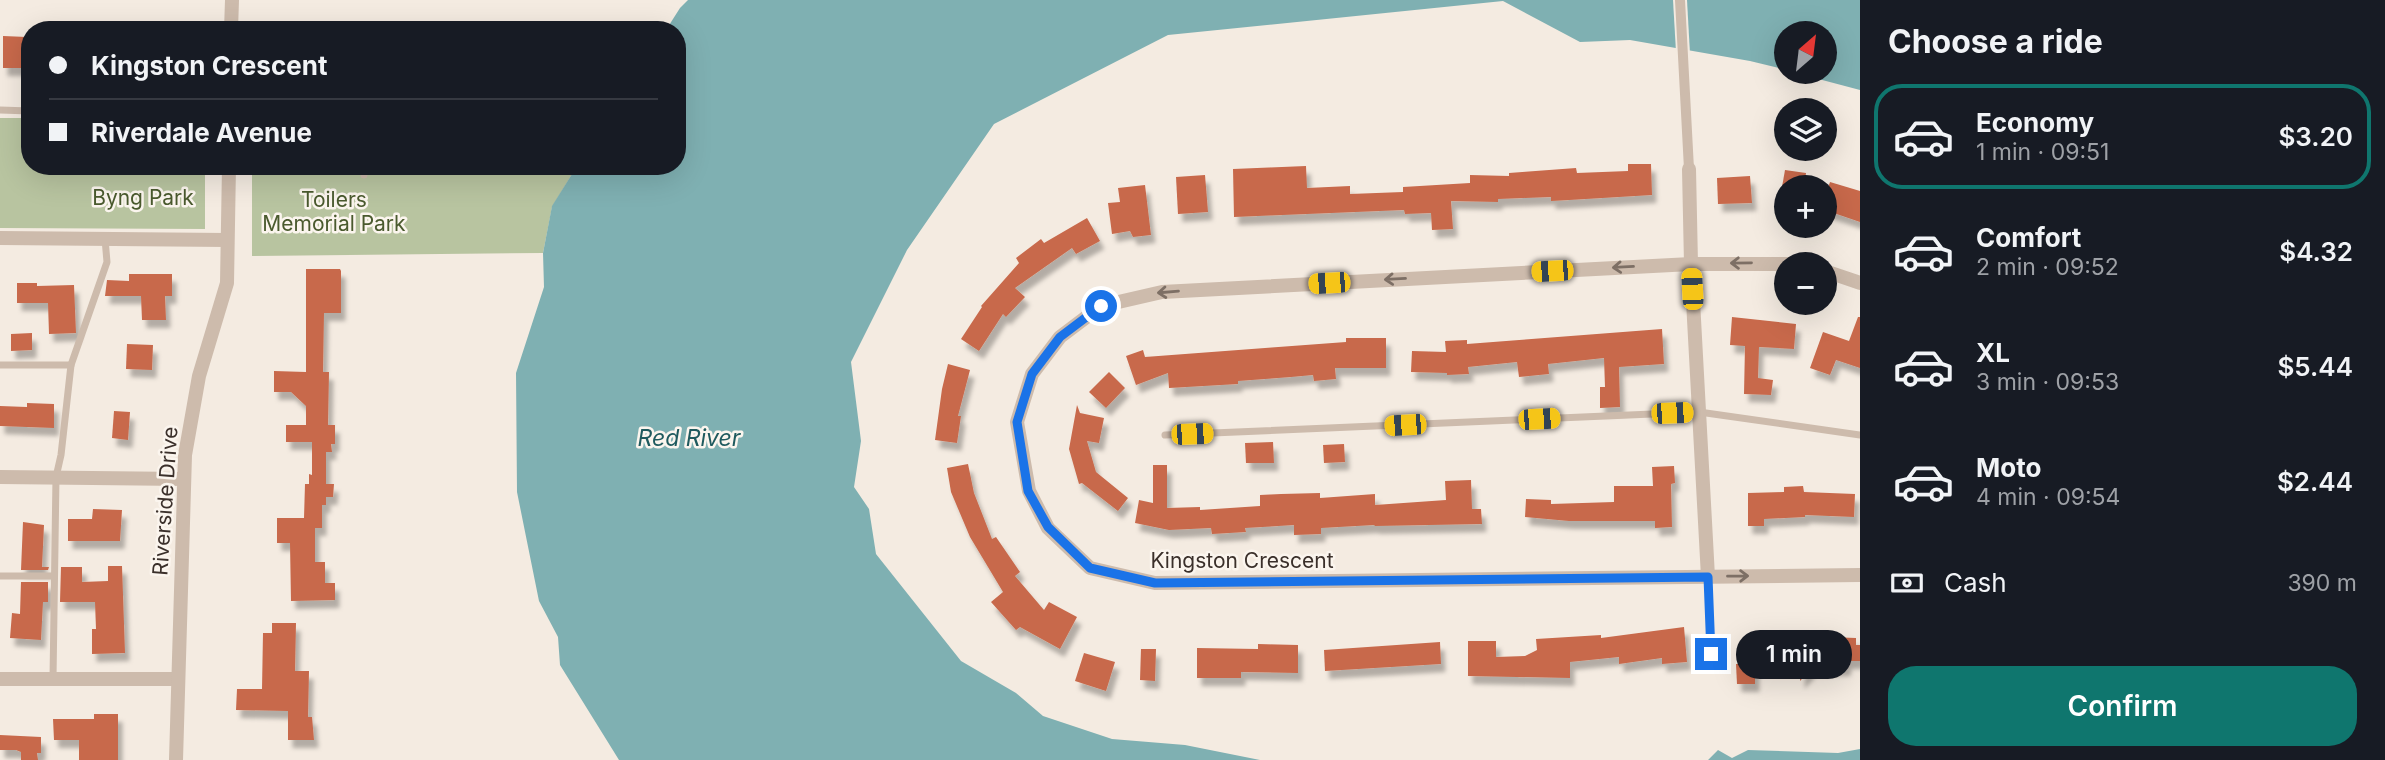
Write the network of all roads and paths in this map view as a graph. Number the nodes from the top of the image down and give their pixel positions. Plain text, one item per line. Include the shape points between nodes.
1 (232, 0) edge
2 (1680, 0) edge
3 (232, 21) edge
4 (0, 110) edge
5 (21, 111) edge
6 (1689, 169) joint
7 (229, 175) edge
8 (0, 238) edge
9 (105, 239) junction
10 (227, 240) junction
11 (1691, 264) junction
12 (1774, 264) edge
13 (1837, 275) edge
14 (1860, 284) edge
15 (0, 365) edge
16 (71, 365) junction
17 (1699, 412) junction
18 (1165, 435) dead end
19 (1860, 435) edge
20 (0, 477) edge
21 (55, 477) junction
22 (184, 479) junction
23 (1860, 575) edge
24 (0, 576) edge
25 (54, 576) junction
26 (1708, 577) junction
27 (1711, 654) dead end
28 (0, 679) edge
29 (53, 679) junction
30 (178, 679) junction
31 (176, 760) edge

1 - 3 street
2 - 6 street
4 - 5 lane
6 - 11 street
7 - 10 street, Riverside Drive
8 - 9 street
9 - 10 street
9 - 16 lane via 107,262
10 - 22 street, Riverside Drive via 226,283 199,376
12 -> 11 street, Kingston Crescent
11 - 17 street
11 -> 26 street, Kingston Crescent via 1175,291 1101,306 1060,337 1032,374 1017,422 1028,491 1048,527 1090,568 1141,581
13 - 14 street
15 - 16 lane
16 - 21 lane
17 - 18 lane
17 - 19 lane
17 - 26 street
20 - 21 street
21 - 22 street
21 - 25 lane
22 - 30 street, Riverside Drive
26 -> 23 street, Kingston Crescent
24 - 25 lane
25 - 29 lane
26 - 27 lane
28 - 29 street
29 - 30 street
30 - 31 street, Riverside Drive

